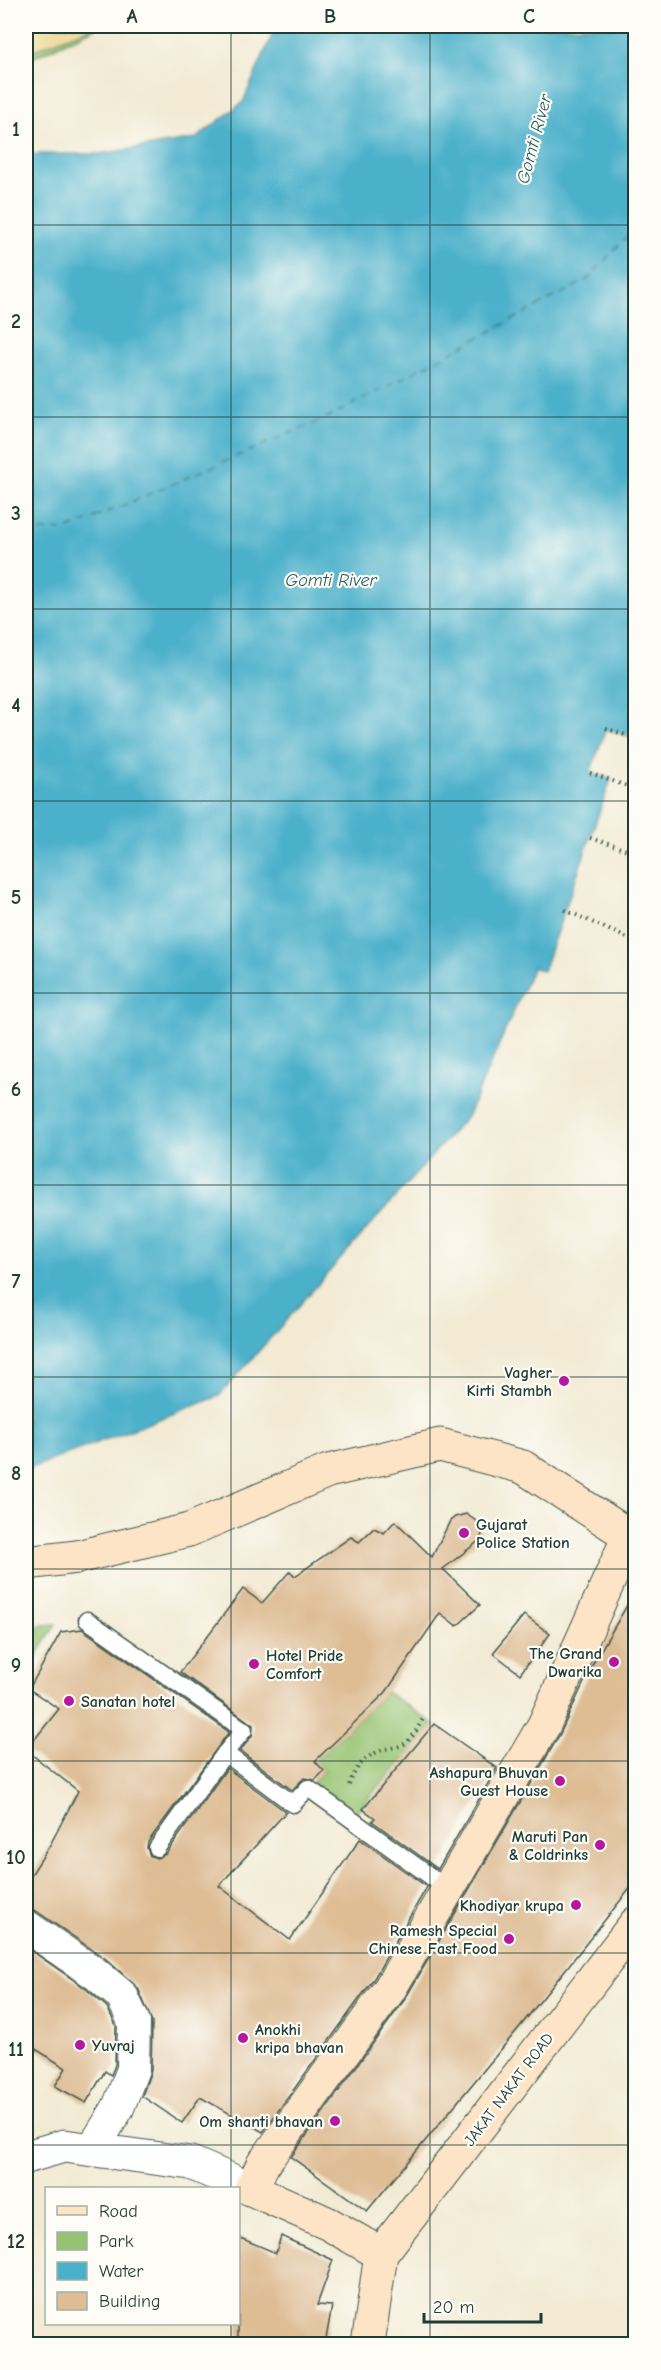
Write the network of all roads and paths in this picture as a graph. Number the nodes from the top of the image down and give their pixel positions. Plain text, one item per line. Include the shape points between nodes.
1 (606, 729) dead end
2 (636, 739) edge
3 (590, 773) dead end
4 (636, 789) edge
5 (590, 838) dead end
6 (636, 853) edge
7 (565, 910) dead end
8 (636, 942) edge
9 (632, 1538) edge
10 (26, 1563) edge
11 (87, 1620) dead end
12 (424, 1717) dead end
13 (225, 1753) junction
14 (331, 1805) junction
15 (157, 1848) dead end
16 (448, 1889) junction
17 (636, 1923) edge
18 (26, 1926) edge
19 (92, 2150) junction
20 (26, 2157) edge
21 (251, 2188) junction
22 (381, 2254) junction
23 (368, 2344) edge

1 - 2 path
3 - 4 path
5 - 6 path
7 - 8 path
9 - 10 main road via 523,1467 440,1445 328,1471 189,1530 77,1557
9 - 16 main road via 544,1725
11 - 13 lane via 244,1730
12 - 14 path via 402,1746 375,1752 363,1760 342,1800
13 - 14 lane via 293,1804 308,1788
13 - 15 lane
14 - 16 lane
16 - 21 main road via 389,1990 263,2164
17 - 22 main road, JAKAT NAKAT ROAD
18 - 19 street via 122,1996 134,2022 133,2069 118,2108
19 - 20 street via 64,2146
19 - 21 street via 191,2163
21 - 22 main road via 329,2224
22 - 23 main road

